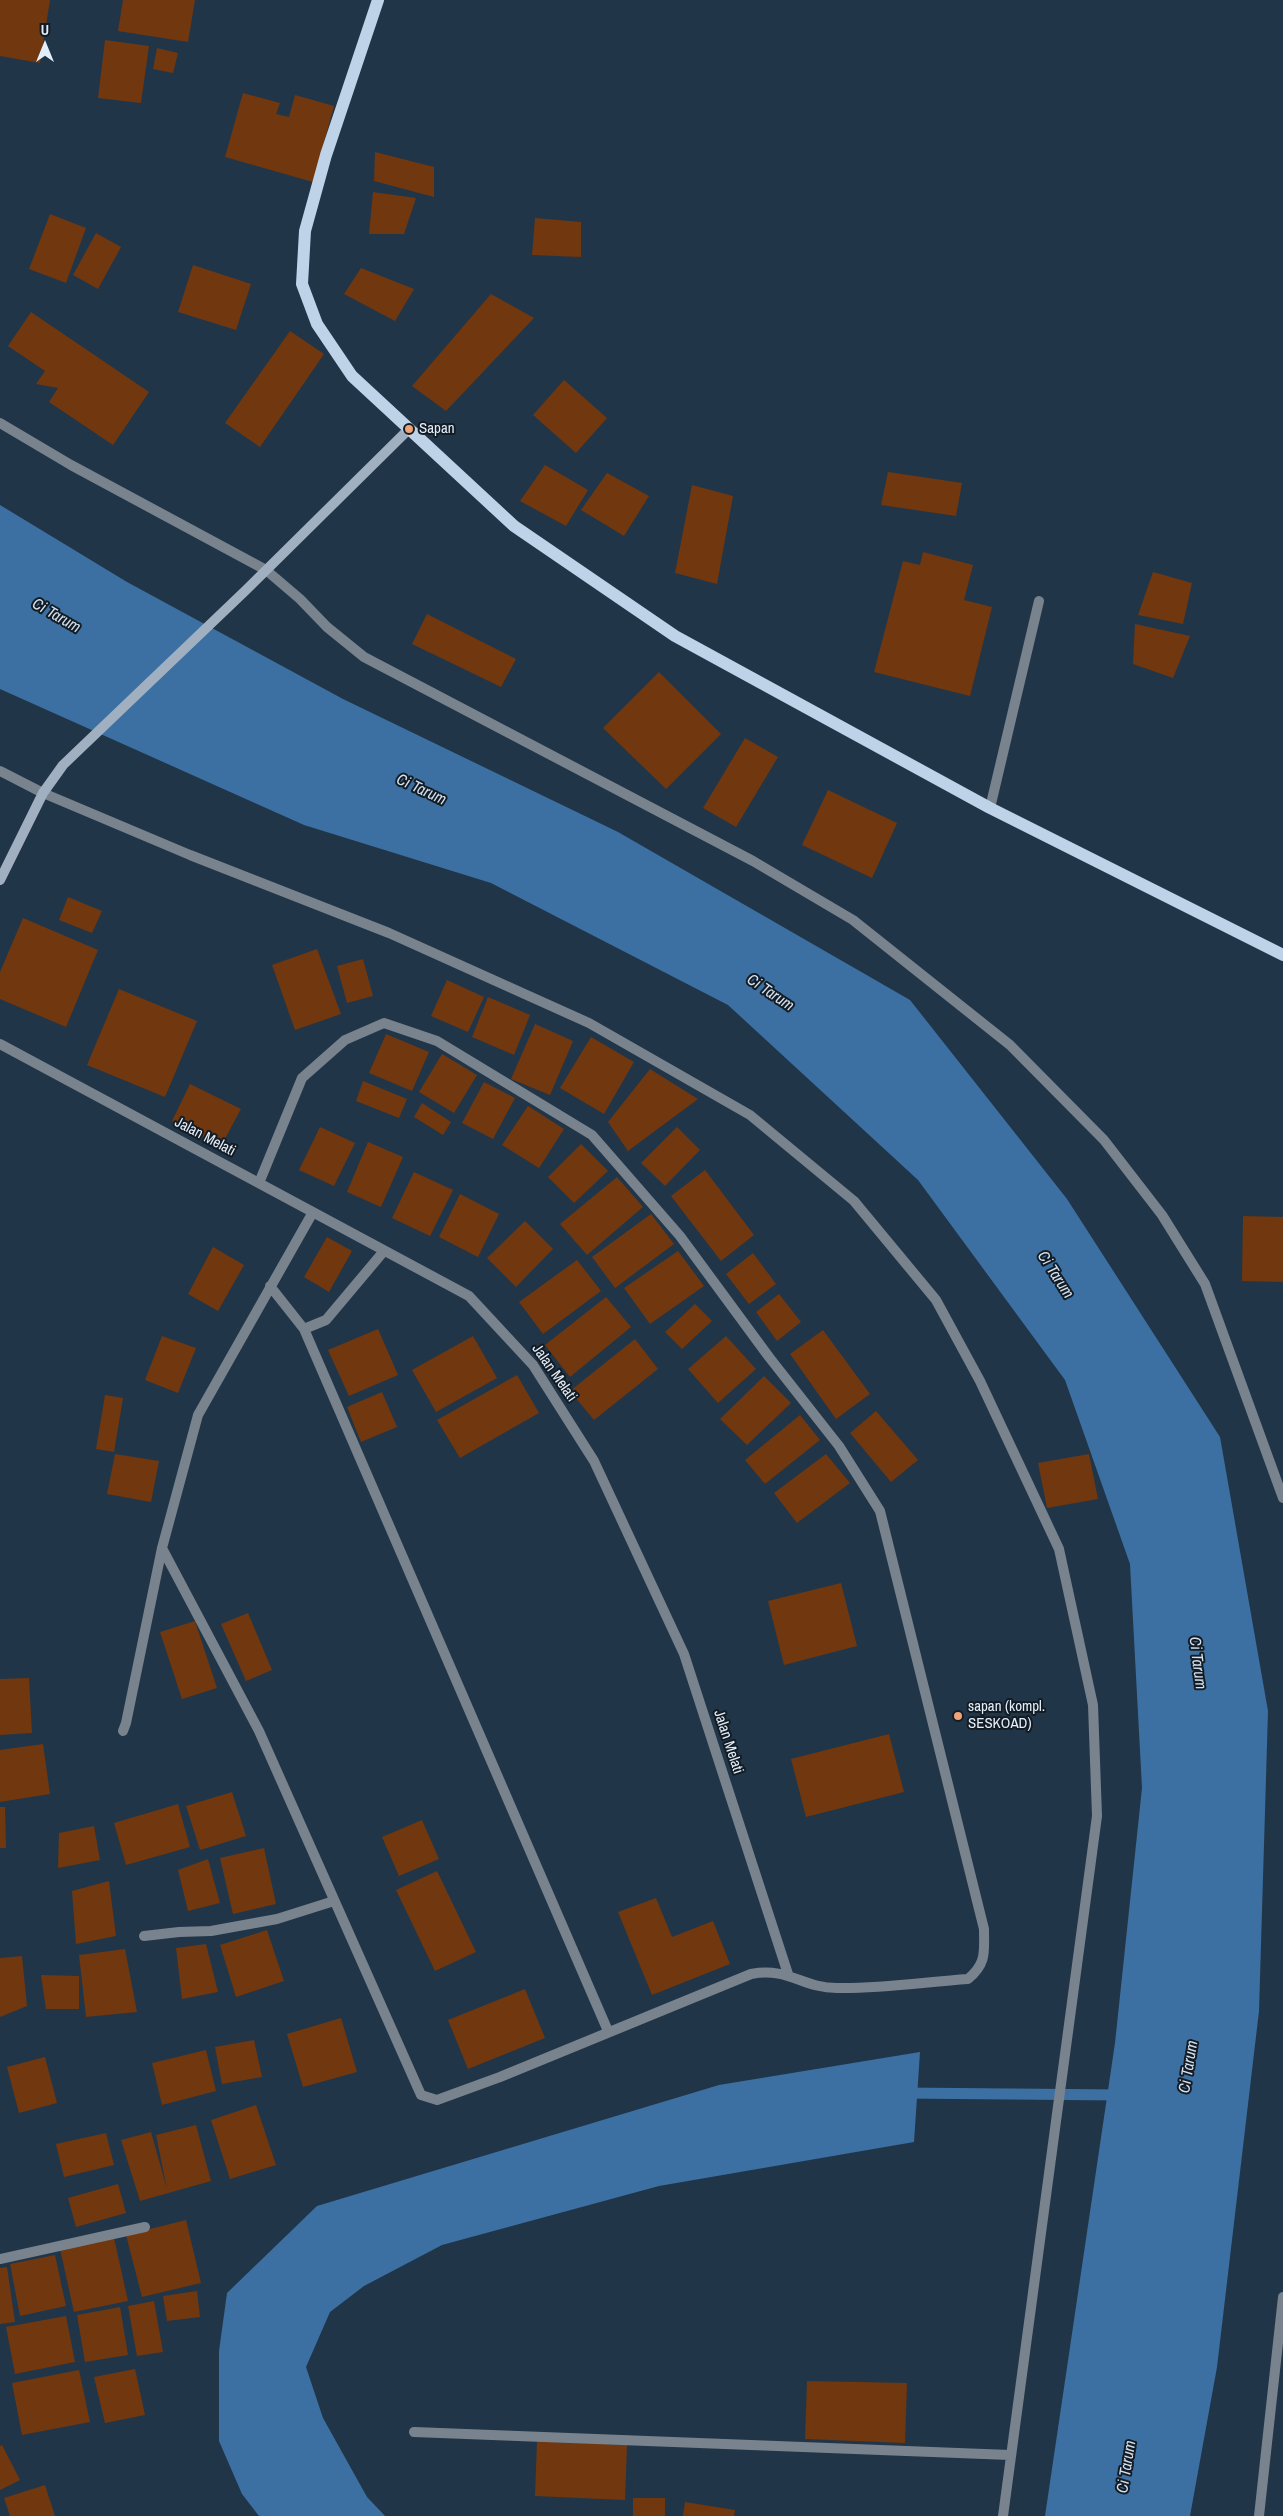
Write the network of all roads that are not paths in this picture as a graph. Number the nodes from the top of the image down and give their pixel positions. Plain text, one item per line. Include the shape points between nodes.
1 (378, 0) edge
2 (0, 423) edge
3 (408, 429) junction
4 (266, 570) junction
5 (1039, 601) dead end
6 (0, 771) edge
7 (43, 793) junction
8 (990, 808) junction
9 (0, 880) edge
10 (1283, 955) edge
11 (0, 1044) edge
12 (258, 1183) junction
13 (313, 1212) junction
14 (384, 1251) junction
15 (270, 1286) junction
16 (304, 1329) junction
17 (1283, 1498) edge
18 (162, 1548) junction
19 (123, 1731) dead end
20 (334, 1901) junction
21 (144, 1936) dead end
22 (788, 1974) junction
23 (608, 2031) junction
24 (145, 2227) dead end
25 (0, 2259) edge
26 (1283, 2297) edge
27 (414, 2432) dead end
28 (1010, 2455) junction
29 (1003, 2516) edge
30 (1259, 2516) edge

1 - 3 main road via 326,154 305,231 302,284 317,324 352,376
2 - 4 street
3 - 4 street
3 - 8 main road via 514,526 675,636
4 - 7 street via 63,765
4 - 17 street via 364,657 752,861 853,920 1010,1045 1104,1140 1162,1215 1205,1284
5 - 8 street
6 - 7 street
7 - 9 street
7 - 28 street via 389,933 589,1023 750,1115 854,1201 936,1300 980,1381 1059,1549 1093,1706 1096,1816
8 - 10 main road
11 - 12 street, Jalan Melati
12 - 13 street, Jalan Melati
12 - 22 street via 302,1078 345,1040 384,1023 437,1040 592,1135 680,1236 839,1446 880,1511 981,1920 984,1956 978,1970 968,1979 836,1988 809,1984
13 - 14 street, Jalan Melati
13 - 15 street
14 - 16 street via 326,1320
14 - 22 street, Jalan Melati via 469,1296 533,1365 594,1462 684,1654
15 - 16 street
15 - 18 street via 198,1415
16 - 23 street
18 - 19 street
18 - 20 street via 259,1731
20 - 21 street via 277,1919 211,1931
20 - 23 street via 421,2095 437,2100
22 - 23 street via 768,1971 751,1974
24 - 25 street
26 - 30 street
27 - 28 street
28 - 29 street

